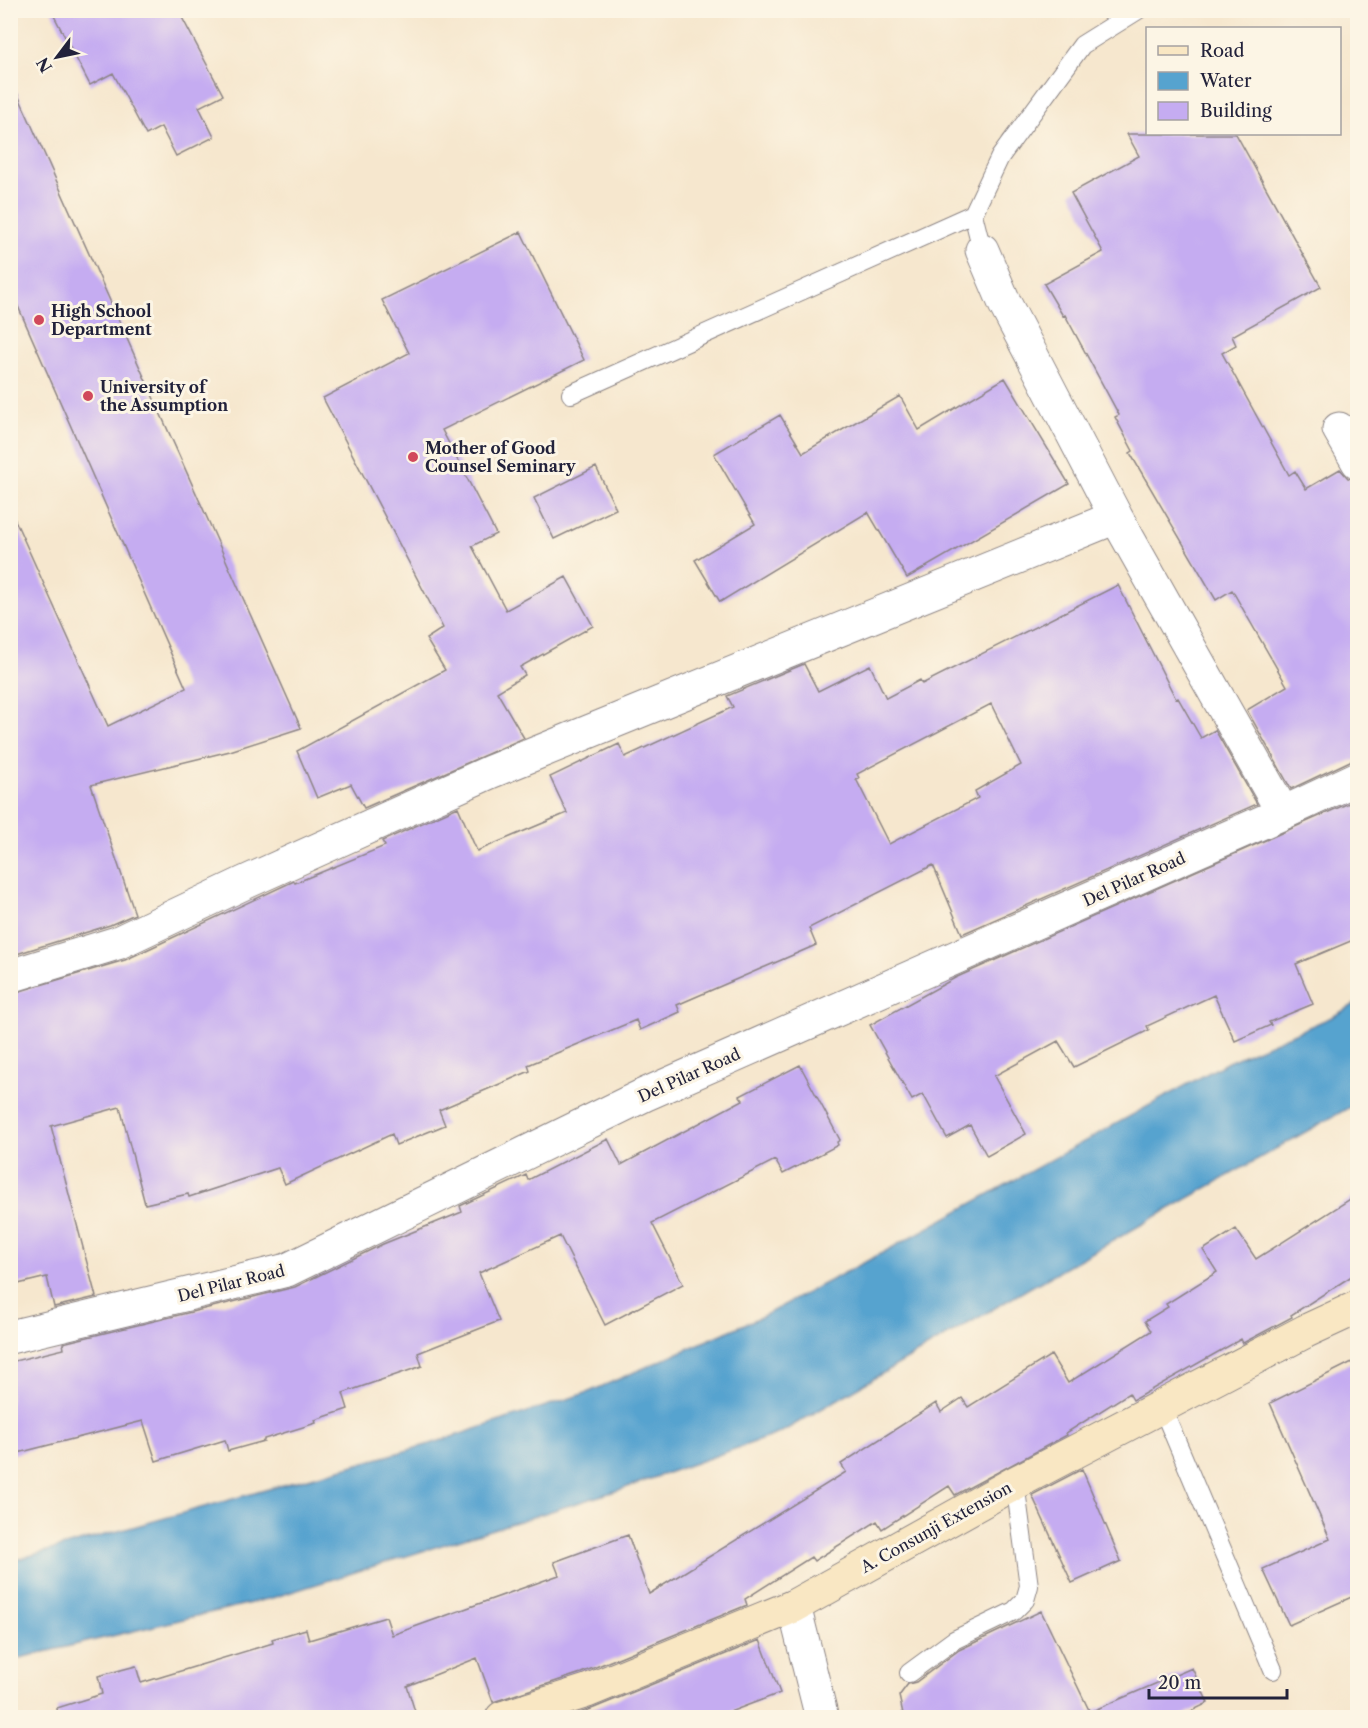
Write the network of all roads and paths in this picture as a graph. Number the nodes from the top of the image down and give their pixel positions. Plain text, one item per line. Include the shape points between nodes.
1 (1138, 10) edge
2 (973, 214) junction
3 (982, 250) joint
4 (571, 394) dead end
5 (1339, 429) dead end
6 (1358, 462) edge
7 (1116, 517) junction
8 (1358, 778) edge
9 (1283, 813) junction
10 (10, 976) edge
11 (1358, 1307) edge
12 (10, 1337) edge
13 (1162, 1407) junction
14 (1015, 1483) junction
15 (794, 1606) junction
16 (1273, 1670) dead end
17 (909, 1672) dead end
18 (502, 1718) edge
19 (822, 1718) edge

1 - 2 lane via 1082,45 1000,158
2 - 3 lane
2 - 4 lane
3 - 7 street via 1005,304
5 - 6 street
7 - 9 street
7 - 10 street via 490,771 117,943
8 - 9 street, Del Pilar Road
9 - 12 street, Del Pilar Road via 644,1095 287,1270
11 - 13 main road, A. Consunji Extension
13 - 14 main road, A. Consunji Extension
13 - 16 lane
14 - 15 main road, A. Consunji Extension
14 - 17 lane via 1029,1586 1025,1600 1014,1611 954,1640
15 - 18 main road, A. Consunji Extension via 587,1691
15 - 19 street

